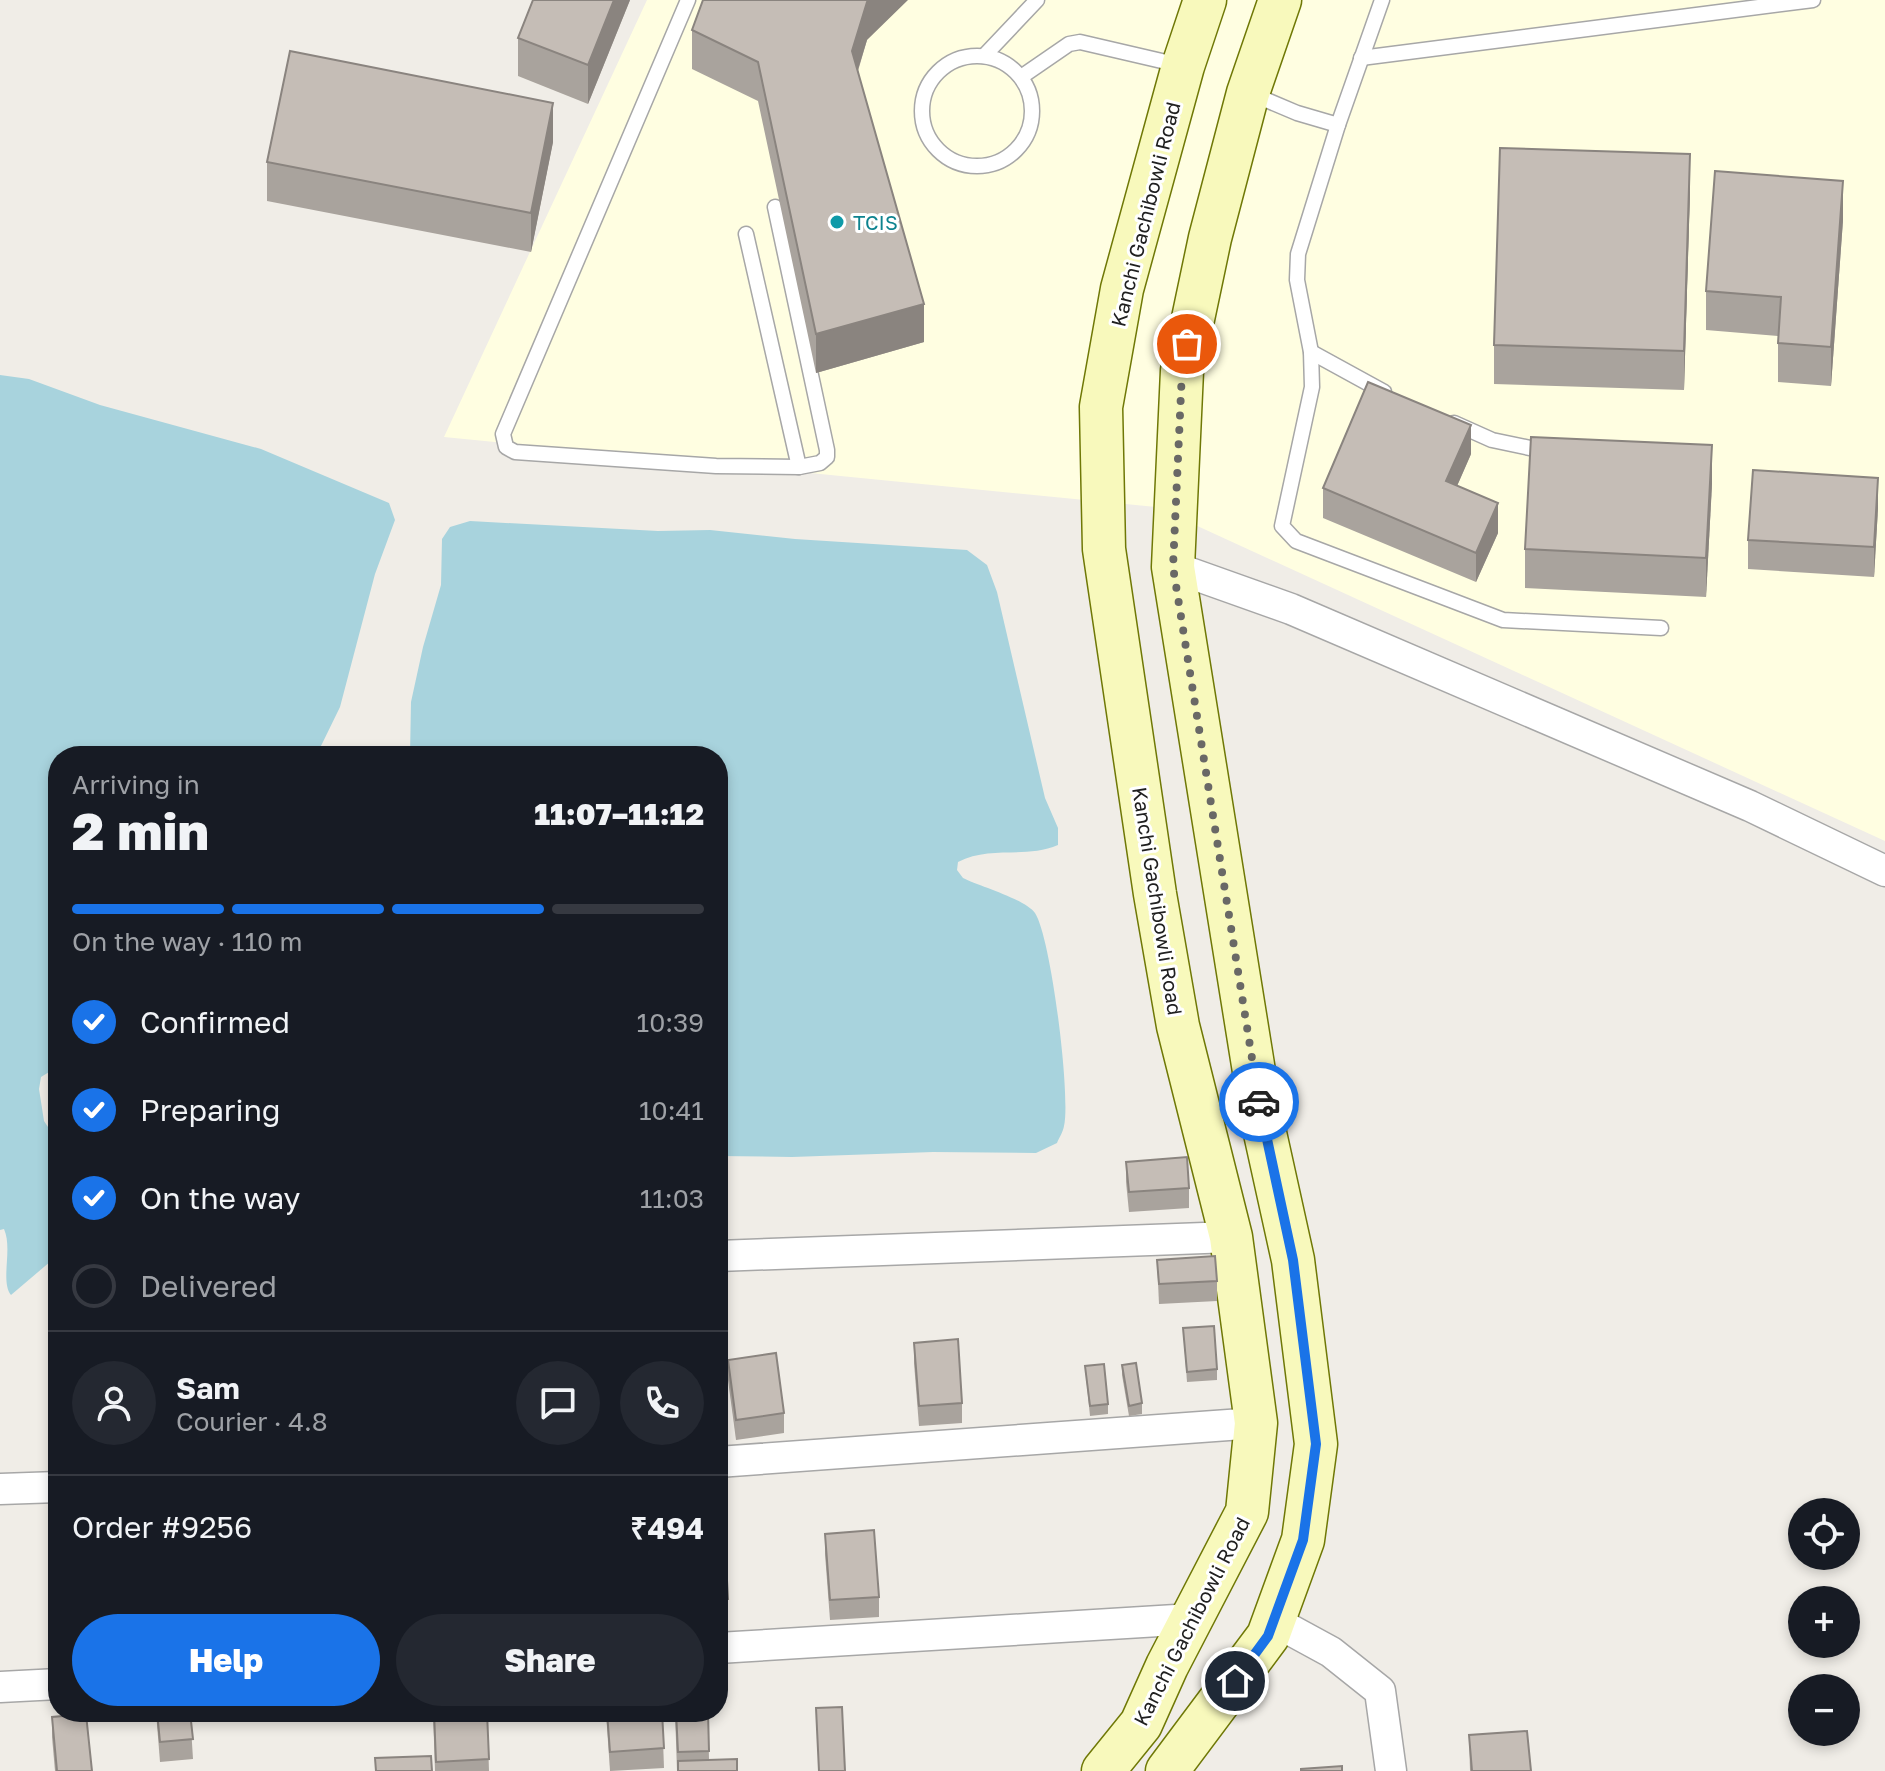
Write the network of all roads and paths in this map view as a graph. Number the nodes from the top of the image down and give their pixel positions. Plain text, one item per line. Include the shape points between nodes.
1 (688, 0) edge
2 (1037, 0) edge
3 (1205, 0) edge
4 (1280, 0) edge
5 (1382, 0) edge
6 (1813, 0) edge
7 (984, 56) junction
8 (1361, 58) junction
9 (1183, 66) junction
10 (1021, 77) junction
11 (1248, 93) junction
12 (1338, 125) junction
13 (775, 207) dead end
14 (746, 234) dead end
15 (1311, 352) junction
16 (1396, 397) edge
17 (1437, 415) edge
18 (1566, 456) edge
19 (799, 467) junction
20 (1173, 567) junction
21 (1661, 628) dead end
22 (1885, 871) edge
23 (1231, 1237) junction
24 (728, 1256) edge
25 (1256, 1423) junction
26 (728, 1461) edge
27 (48, 1487) edge
28 (0, 1489) edge
29 (1192, 1619) junction
30 (1274, 1621) junction
31 (728, 1647) edge
32 (48, 1685) edge
33 (0, 1687) edge
34 (1103, 1771) edge
35 (1167, 1771) edge
36 (1391, 1771) edge

1 - 19 lane via 503,434 506,447 515,452 716,466
2 - 7 lane
3 - 9 main road, Kanchi Gachibowli Road
4 - 11 main road
5 - 8 lane
6 - 8 lane
7 - 10 lane
7 - 10 lane via 947,64 924,93 925,131 950,159 986,165 1019,147 1033,112
8 - 12 lane
9 - 10 lane via 1080,42
9 - 23 main road, Kanchi Gachibowli Road via 1122,289 1101,407 1104,549 1178,1026
11 - 12 lane
11 - 20 main road via 1182,371
12 - 15 lane via 1298,254 1297,280
13 - 19 lane via 827,450 820,463
14 - 19 lane
15 - 16 lane
15 - 21 lane via 1312,387 1282,526 1296,541 1503,620
17 - 18 lane via 1492,440
20 - 22 street via 1291,609 1750,806
20 - 30 main road via 1261,1115 1293,1260 1316,1444 1303,1540
23 - 24 street
23 - 25 main road, Kanchi Gachibowli Road
25 - 26 street
25 - 29 main road, Kanchi Gachibowli Road via 1247,1512
27 - 28 street
29 - 31 street
29 - 34 main road, Kanchi Gachibowli Road via 1141,1724
30 - 35 main road
30 - 36 street via 1331,1652 1380,1691
32 - 33 street

